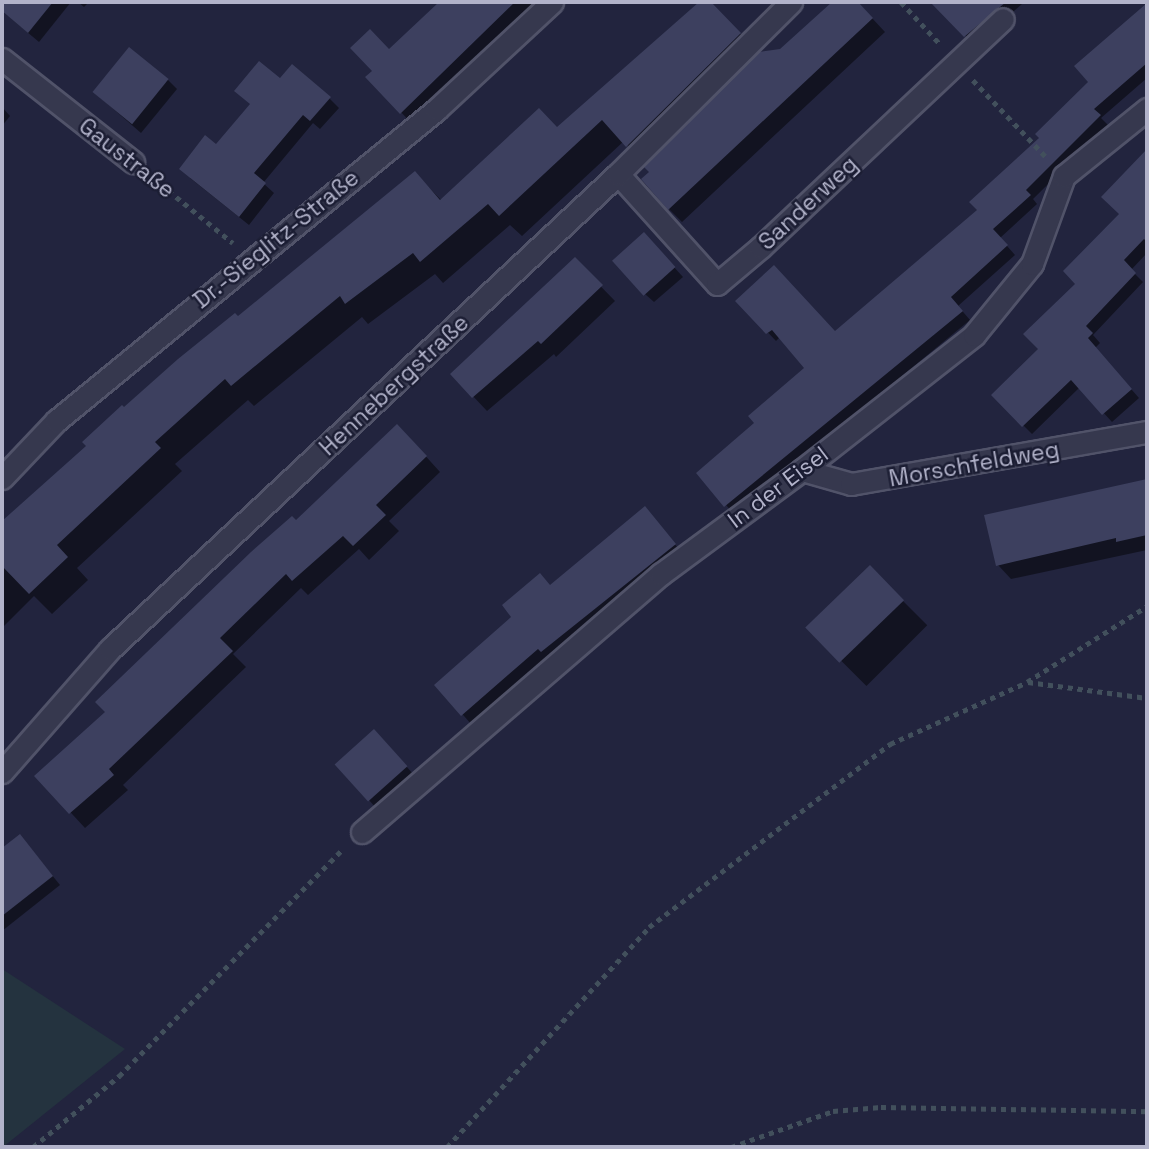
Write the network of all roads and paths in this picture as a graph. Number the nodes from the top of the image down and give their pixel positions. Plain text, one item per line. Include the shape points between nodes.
1 (552, 2) edge
2 (791, 2) edge
3 (1003, 19) dead end
4 (2, 59) edge
5 (1147, 109) edge
6 (1016, 127) dead end
7 (133, 162) joint
8 (618, 174) junction
9 (1064, 176) junction
10 (252, 258) junction
11 (1147, 432) edge
12 (802, 470) junction
13 (2, 478) edge
14 (1147, 606) edge
15 (1027, 682) junction
16 (1147, 698) edge
17 (2, 772) edge
18 (362, 832) joint
19 (1147, 1111) edge
20 (33, 1147) edge
21 (447, 1147) edge
22 (731, 1147) edge

1 - 10 street, Dr.-Sieglitz-Straße via 437,109
2 - 8 street, Hennebergstraße
3 - 8 street, Sanderweg via 717,284
4 - 7 street, Gaustraße
5 - 9 street
6 - 9 path
7 - 10 path, Gaustraße
8 - 17 street, Hennebergstraße via 110,649
9 - 12 street, In der Eisel via 1032,264 974,335
10 - 13 street, Dr.-Sieglitz-Straße via 56,421
11 - 12 street, Morschfeldweg via 851,484
12 - 18 street, In der Eisel via 661,574
14 - 15 path
15 - 16 path
15 - 21 path via 890,744 649,927
18 - 20 path via 119,1076
19 - 22 path via 881,1107 833,1111

